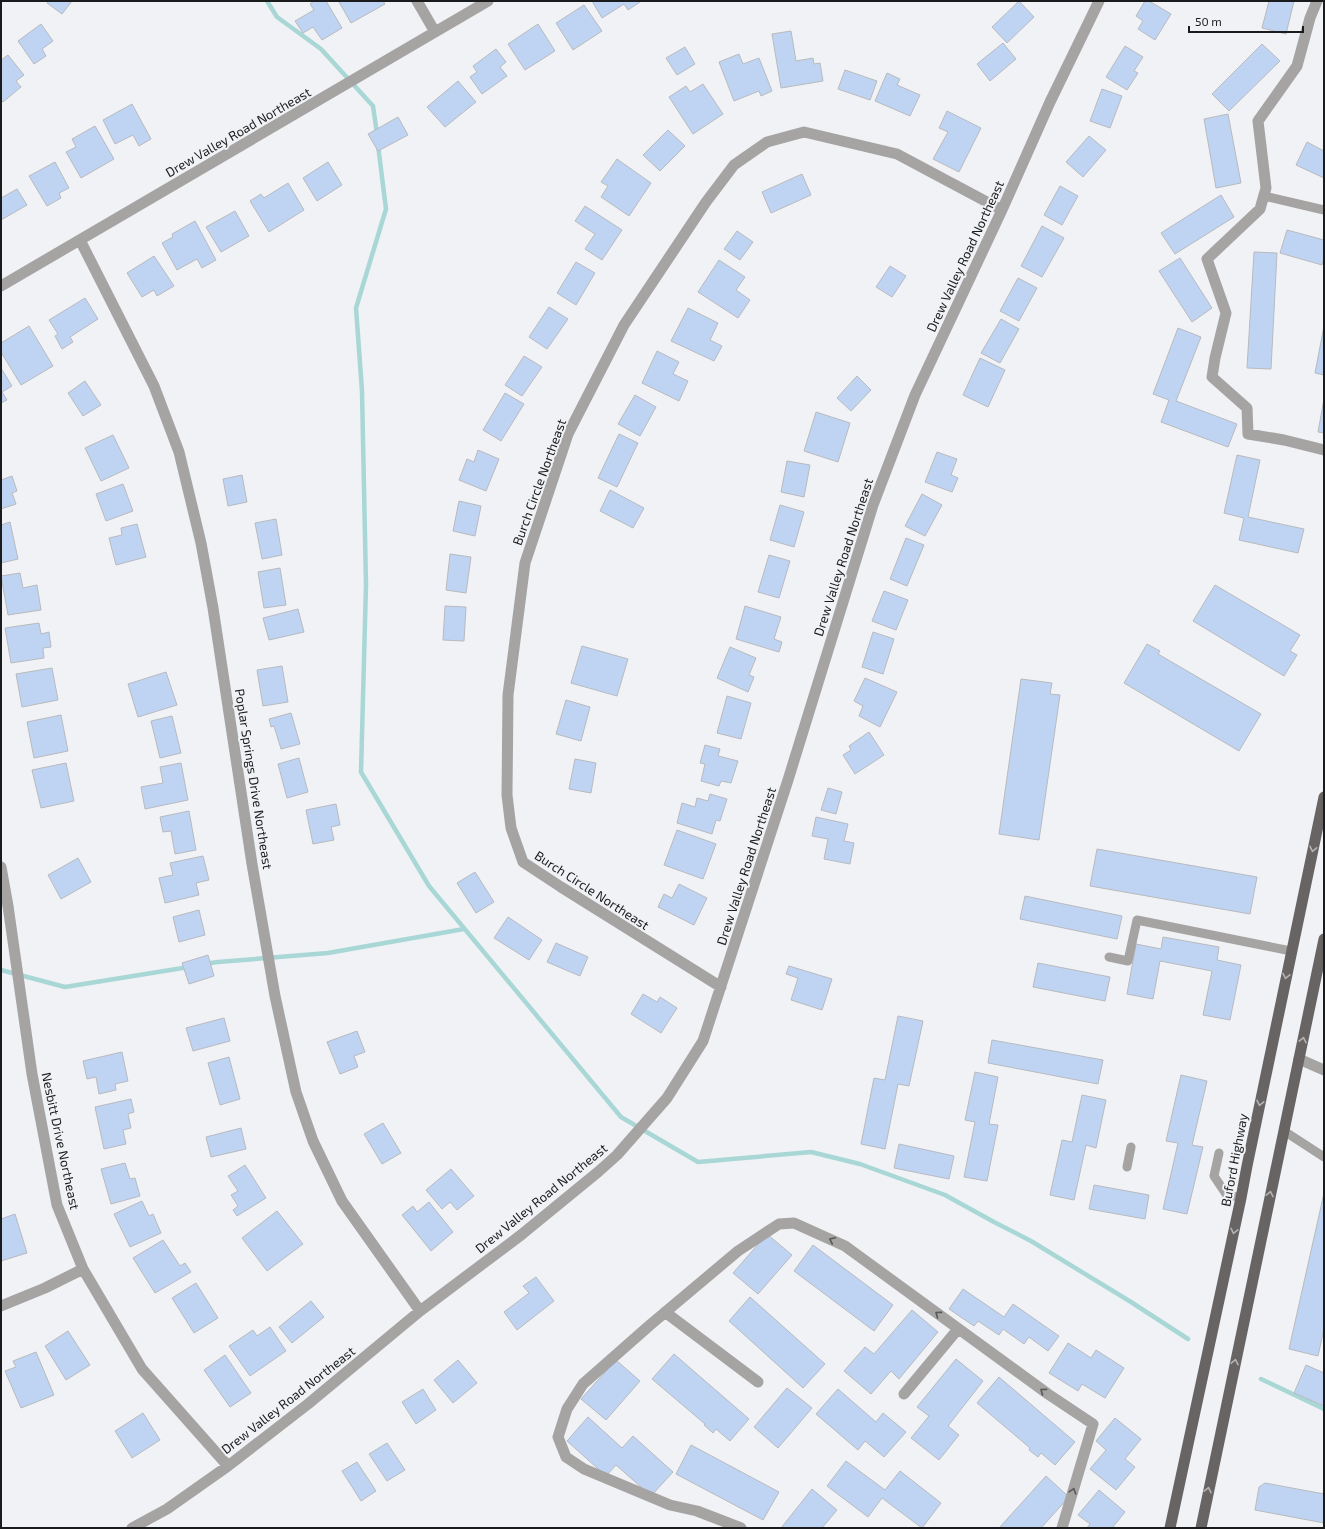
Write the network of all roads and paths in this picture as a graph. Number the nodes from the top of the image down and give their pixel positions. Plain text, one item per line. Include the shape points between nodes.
1 (417, 1) edge
2 (488, 1) edge
3 (1099, 1) edge
4 (1317, 1) edge
5 (435, 32) junction
6 (1264, 196) junction
7 (1002, 210) junction
8 (1324, 210) edge
9 (80, 240) junction
10 (1, 286) edge
11 (1324, 450) edge
12 (1324, 797) edge
13 (1, 867) edge
14 (1324, 939) edge
15 (1291, 951) junction
16 (1109, 957) dead end
17 (721, 987) junction
18 (1299, 1059) junction
19 (1324, 1070) edge
20 (1284, 1131) junction
21 (1131, 1147) dead end
22 (1219, 1153) dead end
23 (1324, 1157) edge
24 (1127, 1167) dead end
25 (1241, 1198) junction
26 (83, 1269) junction
27 (1, 1306) edge
28 (420, 1311) junction
29 (665, 1312) junction
30 (958, 1329) junction
31 (758, 1382) dead end
32 (904, 1394) dead end
33 (228, 1466) junction
34 (132, 1528) edge
35 (741, 1528) edge
36 (1062, 1528) edge
37 (1170, 1528) edge
38 (1201, 1528) edge

1 - 5 street
2 - 5 street, Drew Valley Road Northeast
3 - 7 street, Drew Valley Road Northeast
4 - 6 street via 1297,66 1258,121 1266,188
5 - 9 street, Drew Valley Road Northeast
6 - 8 lane
6 - 11 street via 1260,209 1207,259 1226,313 1212,377 1247,408 1248,434
7 - 17 street, Drew Valley Road Northeast via 915,395 873,505
7 - 17 street, Burch Circle Northeast via 897,154 804,132 767,142 734,165 697,215 624,325 568,434 525,563 508,695 507,795 511,828 523,862
9 - 10 street, Drew Valley Road Northeast
9 - 28 street, Poplar Springs Drive Northeast via 154,386 179,452 212,601 252,864 296,1092 313,1141 342,1201
12 -> 15 main road, Buford Highway
13 - 26 street, Nesbitt Drive Northeast via 32,1074 57,1205
18 -> 14 main road
15 - 16 lane via 1137,920 1128,961
15 -> 25 main road, Buford Highway
17 - 28 street, Drew Valley Road Northeast via 703,1041 667,1098 617,1155 521,1235
18 - 19 street
18 - 20 main road
20 - 23 lane
38 -> 20 main road
21 - 24 lane
22 - 25 lane via 1214,1176 1226,1194
25 -> 37 main road, Buford Highway
26 - 27 street
26 - 33 street, Nesbitt Drive Northeast via 142,1368
28 - 33 street, Drew Valley Road Northeast via 308,1404
30 -> 29 street via 845,1246 794,1223 779,1224 738,1251
29 - 31 street
29 - 35 street via 583,1384 567,1409 558,1437 566,1457 584,1469 670,1505 697,1511
30 - 32 street
36 -> 30 street via 1093,1424
33 - 34 street, Drew Valley Road Northeast via 167,1509

